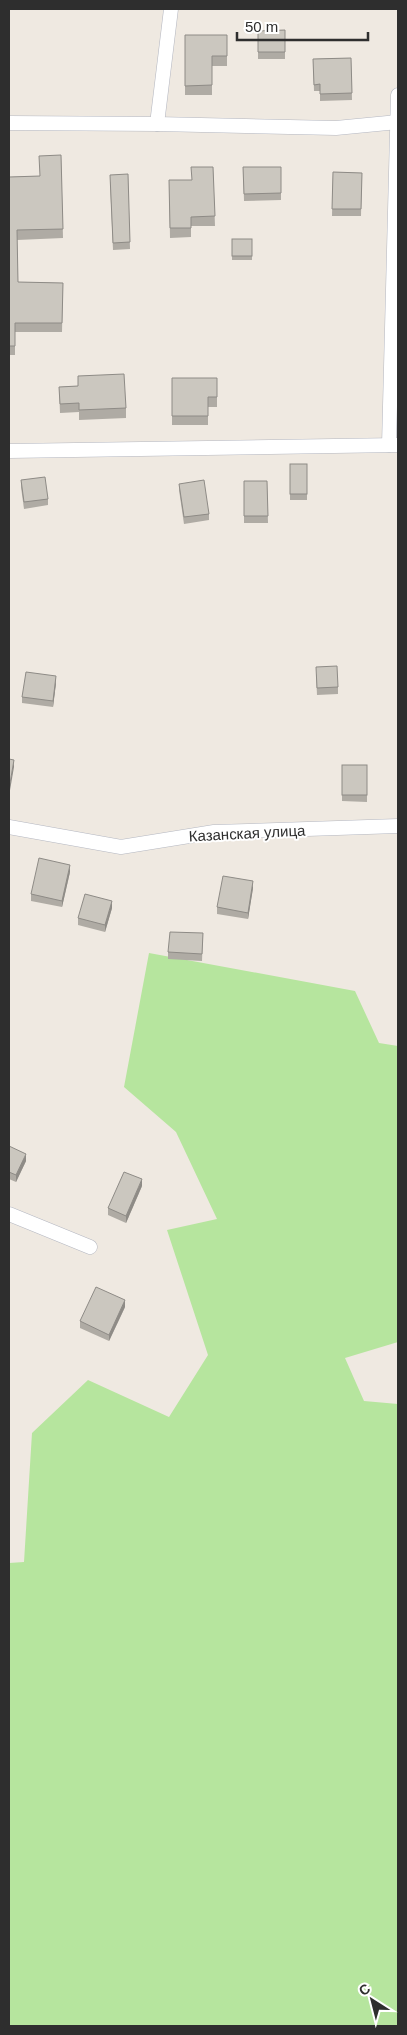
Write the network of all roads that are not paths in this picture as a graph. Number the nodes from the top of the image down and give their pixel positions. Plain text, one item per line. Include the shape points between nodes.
1 (171, 9) edge
2 (398, 95) edge
3 (397, 122) edge
4 (9, 123) edge
5 (157, 124) junction
6 (394, 445) edge
7 (9, 451) edge
8 (398, 826) edge
9 (9, 827) edge
10 (9, 1214) edge
11 (90, 1247) dead end

1 - 5 street
2 - 3 street
3 - 5 street via 336,128
3 - 6 street
4 - 5 street
6 - 7 street
8 - 9 street, Казанская улица via 214,832 122,847
10 - 11 street

